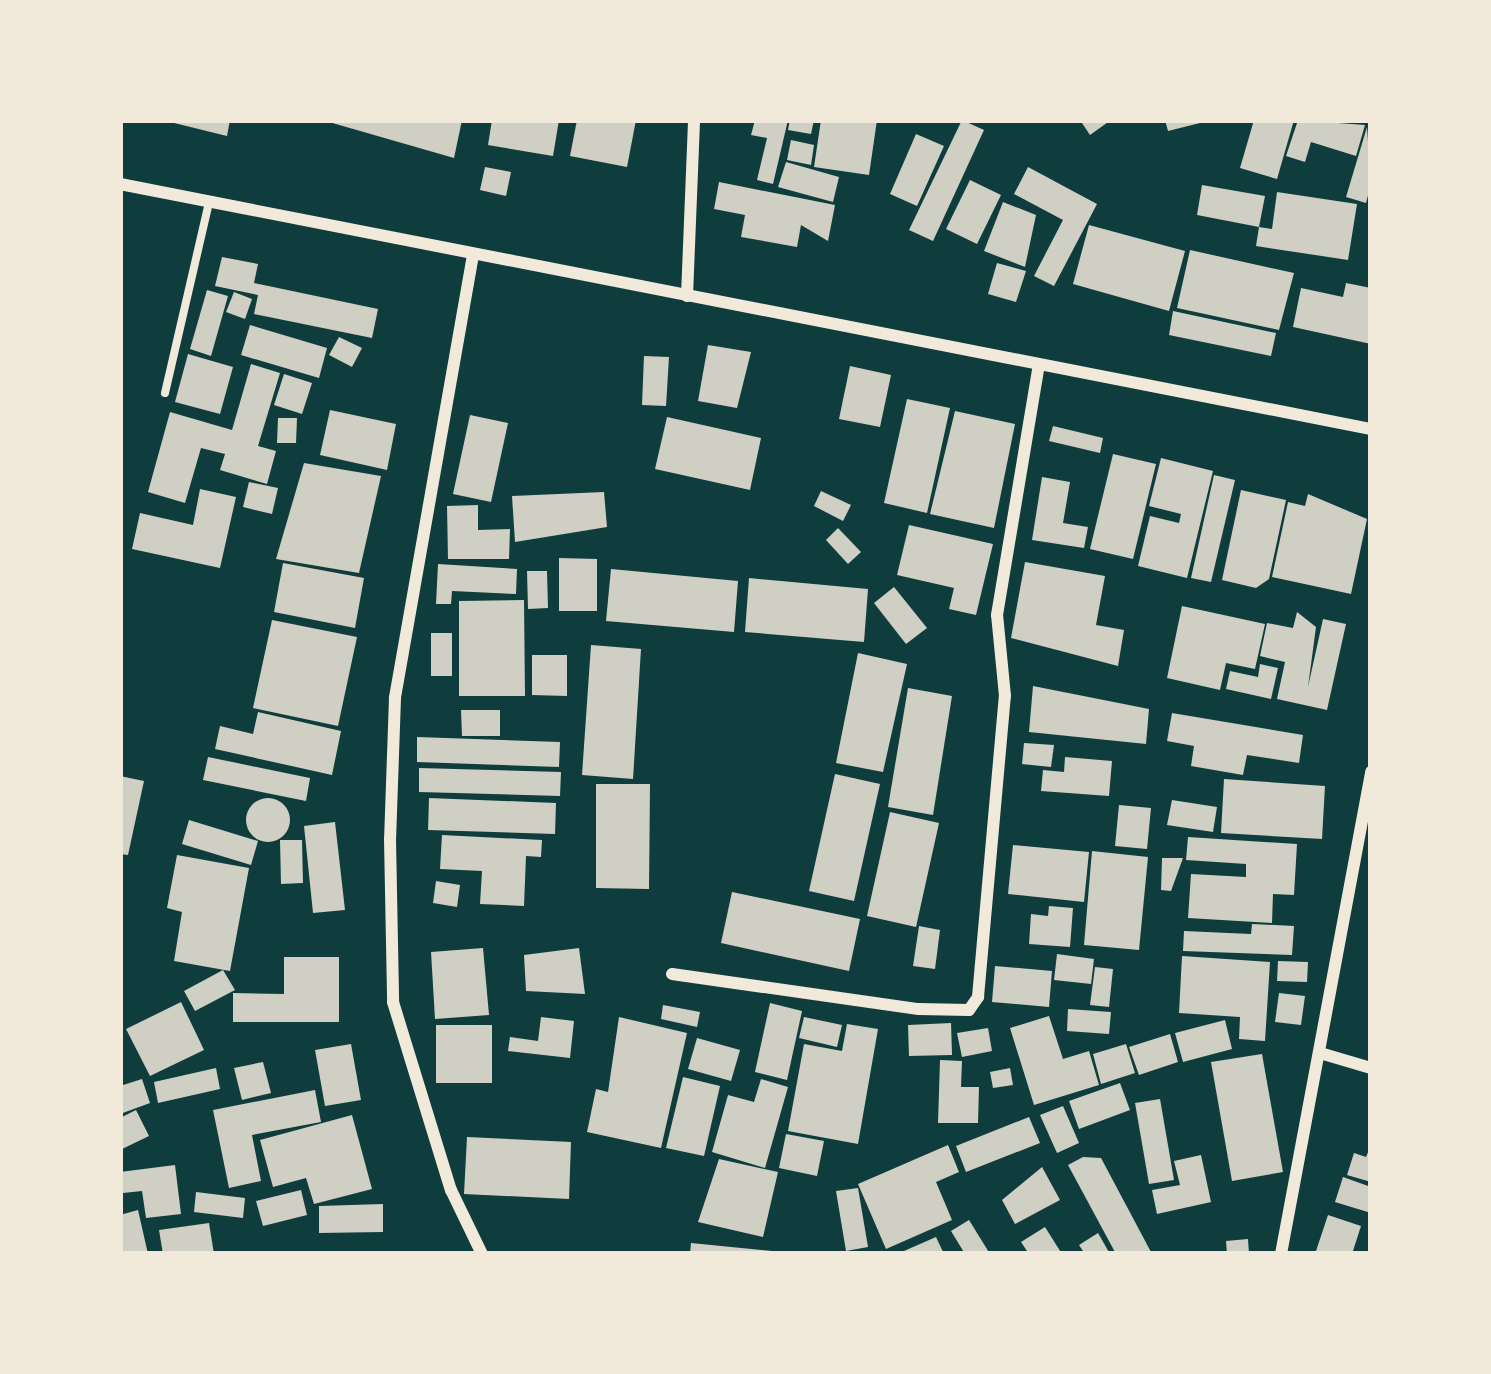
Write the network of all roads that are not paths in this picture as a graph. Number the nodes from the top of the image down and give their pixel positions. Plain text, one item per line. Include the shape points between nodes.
1 (694, 120) edge
2 (120, 184) edge
3 (209, 202) junction
4 (473, 255) junction
5 (687, 296) junction
6 (1039, 364) junction
7 (165, 393) dead end
8 (1371, 429) edge
9 (1371, 771) edge
10 (672, 974) dead end
11 (1320, 1053) junction
12 (1371, 1068) edge
13 (482, 1254) edge
14 (1281, 1254) edge

1 - 5 street
2 - 3 street
3 - 4 street
3 - 7 lane
4 - 5 street
4 - 13 street via 395,698 390,838 393,1002
5 - 6 street
6 - 8 street
6 - 10 street via 997,615 1005,696 978,997 969,1010 919,1009
9 - 11 street
11 - 12 street
11 - 14 street

